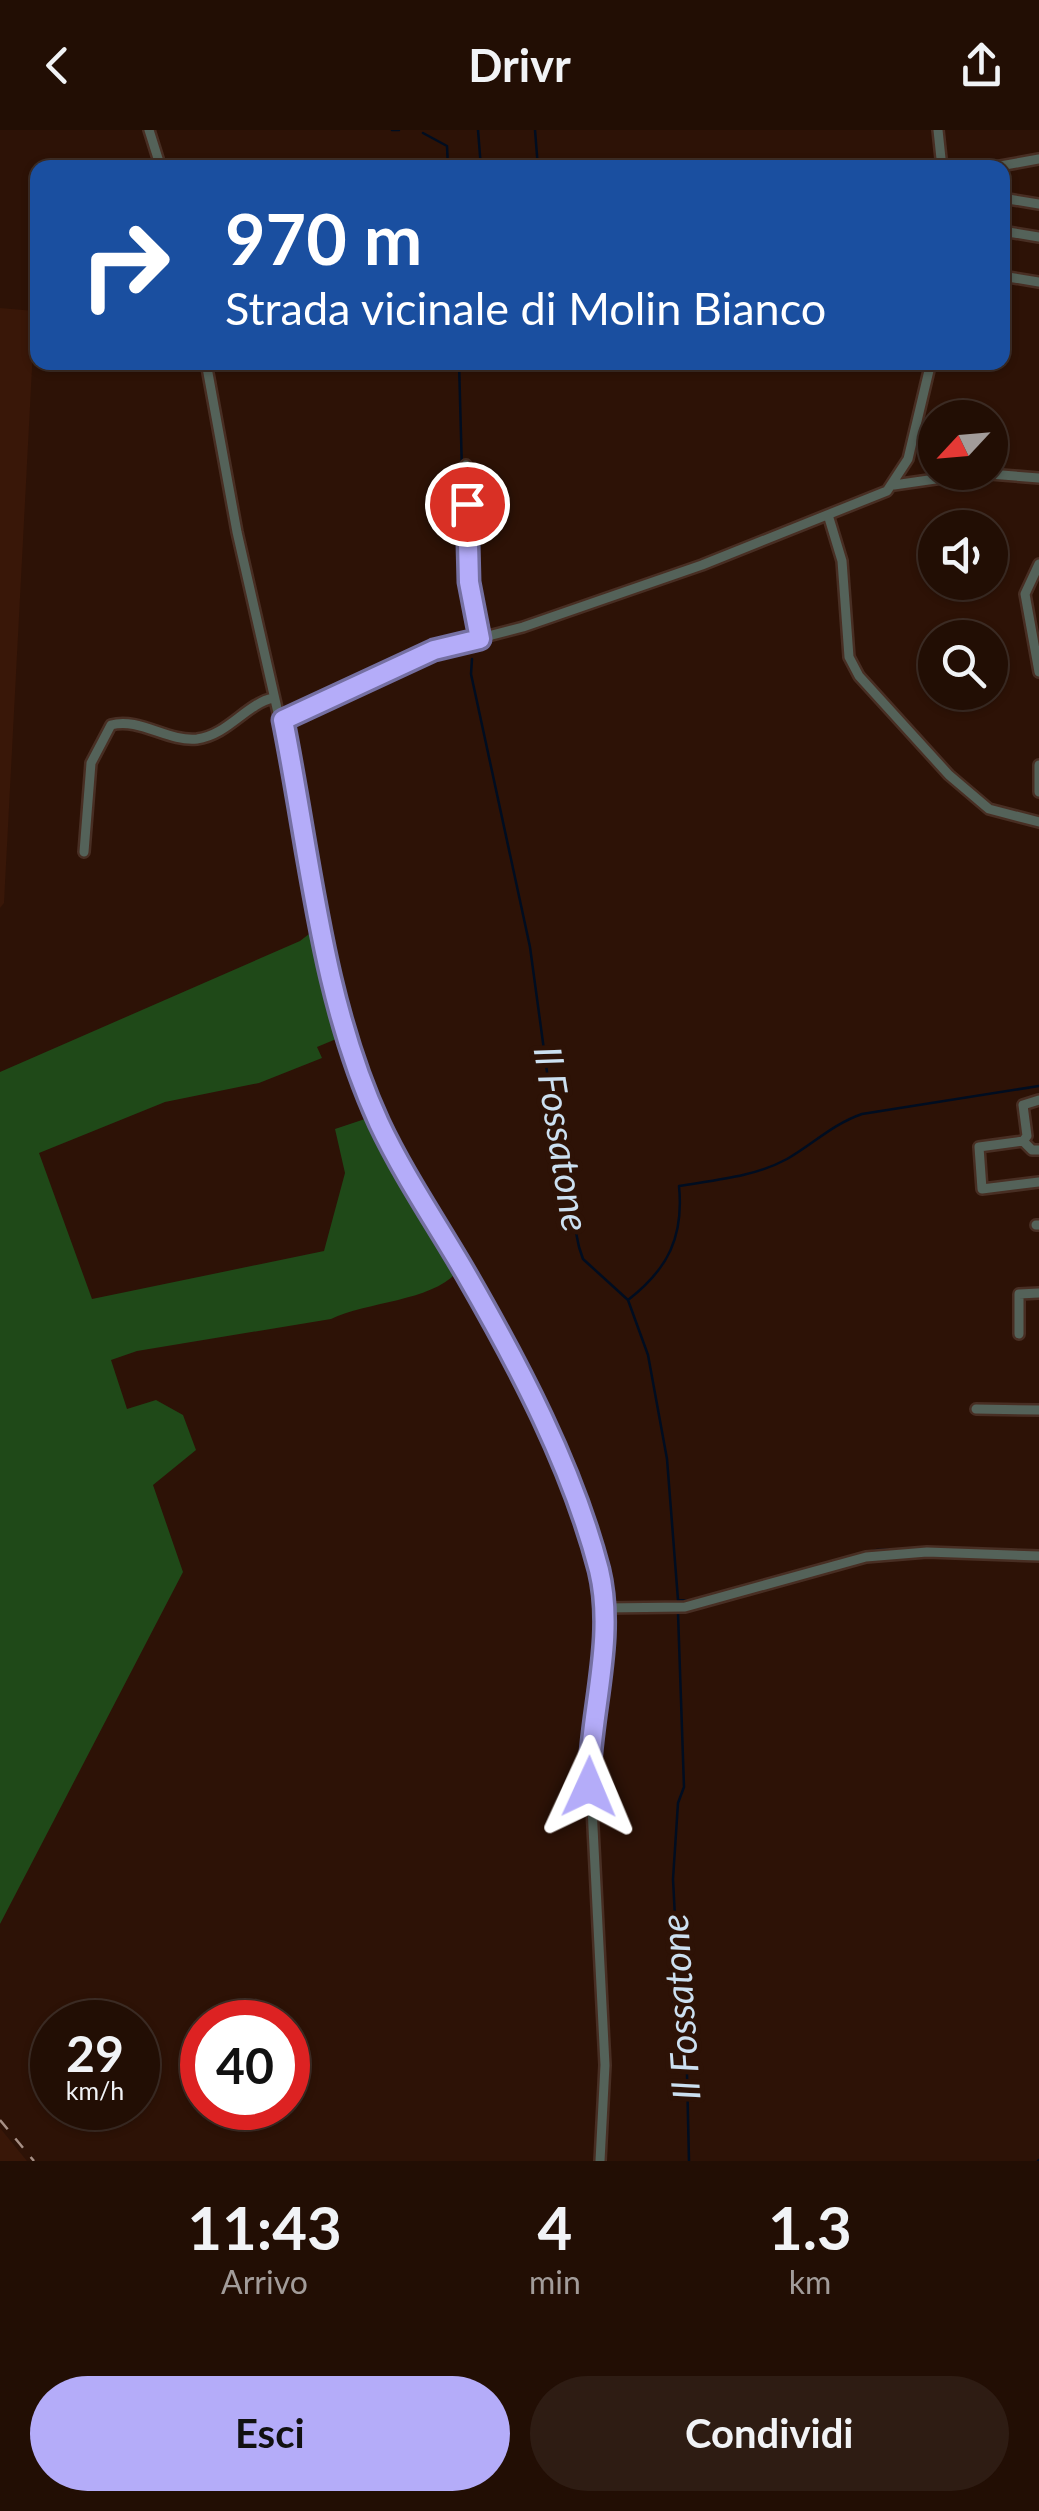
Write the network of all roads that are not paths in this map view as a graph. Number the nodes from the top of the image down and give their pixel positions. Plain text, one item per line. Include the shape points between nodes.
1 (149, 130) edge
2 (938, 130) edge
3 (158, 160) edge
4 (941, 160) edge
5 (1039, 160) edge
6 (1010, 165) edge
7 (1010, 199) edge
8 (1039, 204) edge
9 (1010, 233) edge
10 (1039, 238) edge
11 (1010, 277) edge
12 (1039, 282) edge
13 (208, 370) edge
14 (929, 370) edge
15 (466, 465) dead end
16 (1039, 478) edge
17 (890, 488) junction
18 (829, 518) junction
19 (1039, 564) edge
20 (480, 639) junction
21 (1039, 672) edge
22 (273, 698) junction
23 (283, 720) junction
24 (1039, 765) edge
25 (1039, 792) edge
26 (1039, 822) edge
27 (84, 852) dead end
28 (1039, 1100) edge
29 (1023, 1141) junction
30 (1039, 1150) edge
31 (1039, 1182) edge
32 (1039, 1294) edge
33 (1018, 1334) dead end
34 (976, 1409) dead end
35 (1039, 1410) edge
36 (1039, 1556) edge
37 (605, 1608) junction
38 (600, 2161) edge

1 - 3 street
2 - 4 street
5 - 6 street
7 - 8 street
9 - 10 street
11 - 12 street
13 - 22 street
14 - 17 street via 908,459
15 - 20 street via 469,582
16 - 17 street via 976,473
17 - 18 street
18 - 20 street
18 - 26 street via 842,562 850,657 859,676 976,798 997,812
19 - 21 street via 1025,594
20 - 23 street via 434,650
22 - 23 street
22 - 27 street via 197,739 111,725 92,763
23 - 37 street via 324,951 363,1083 556,1448
24 - 25 street
28 - 29 street via 1023,1105
29 - 30 street
29 - 31 street via 979,1147 982,1190
32 - 33 street via 1019,1294
34 - 35 street
36 - 37 street via 866,1557 685,1607
37 - 38 street via 589,1748 605,2065

